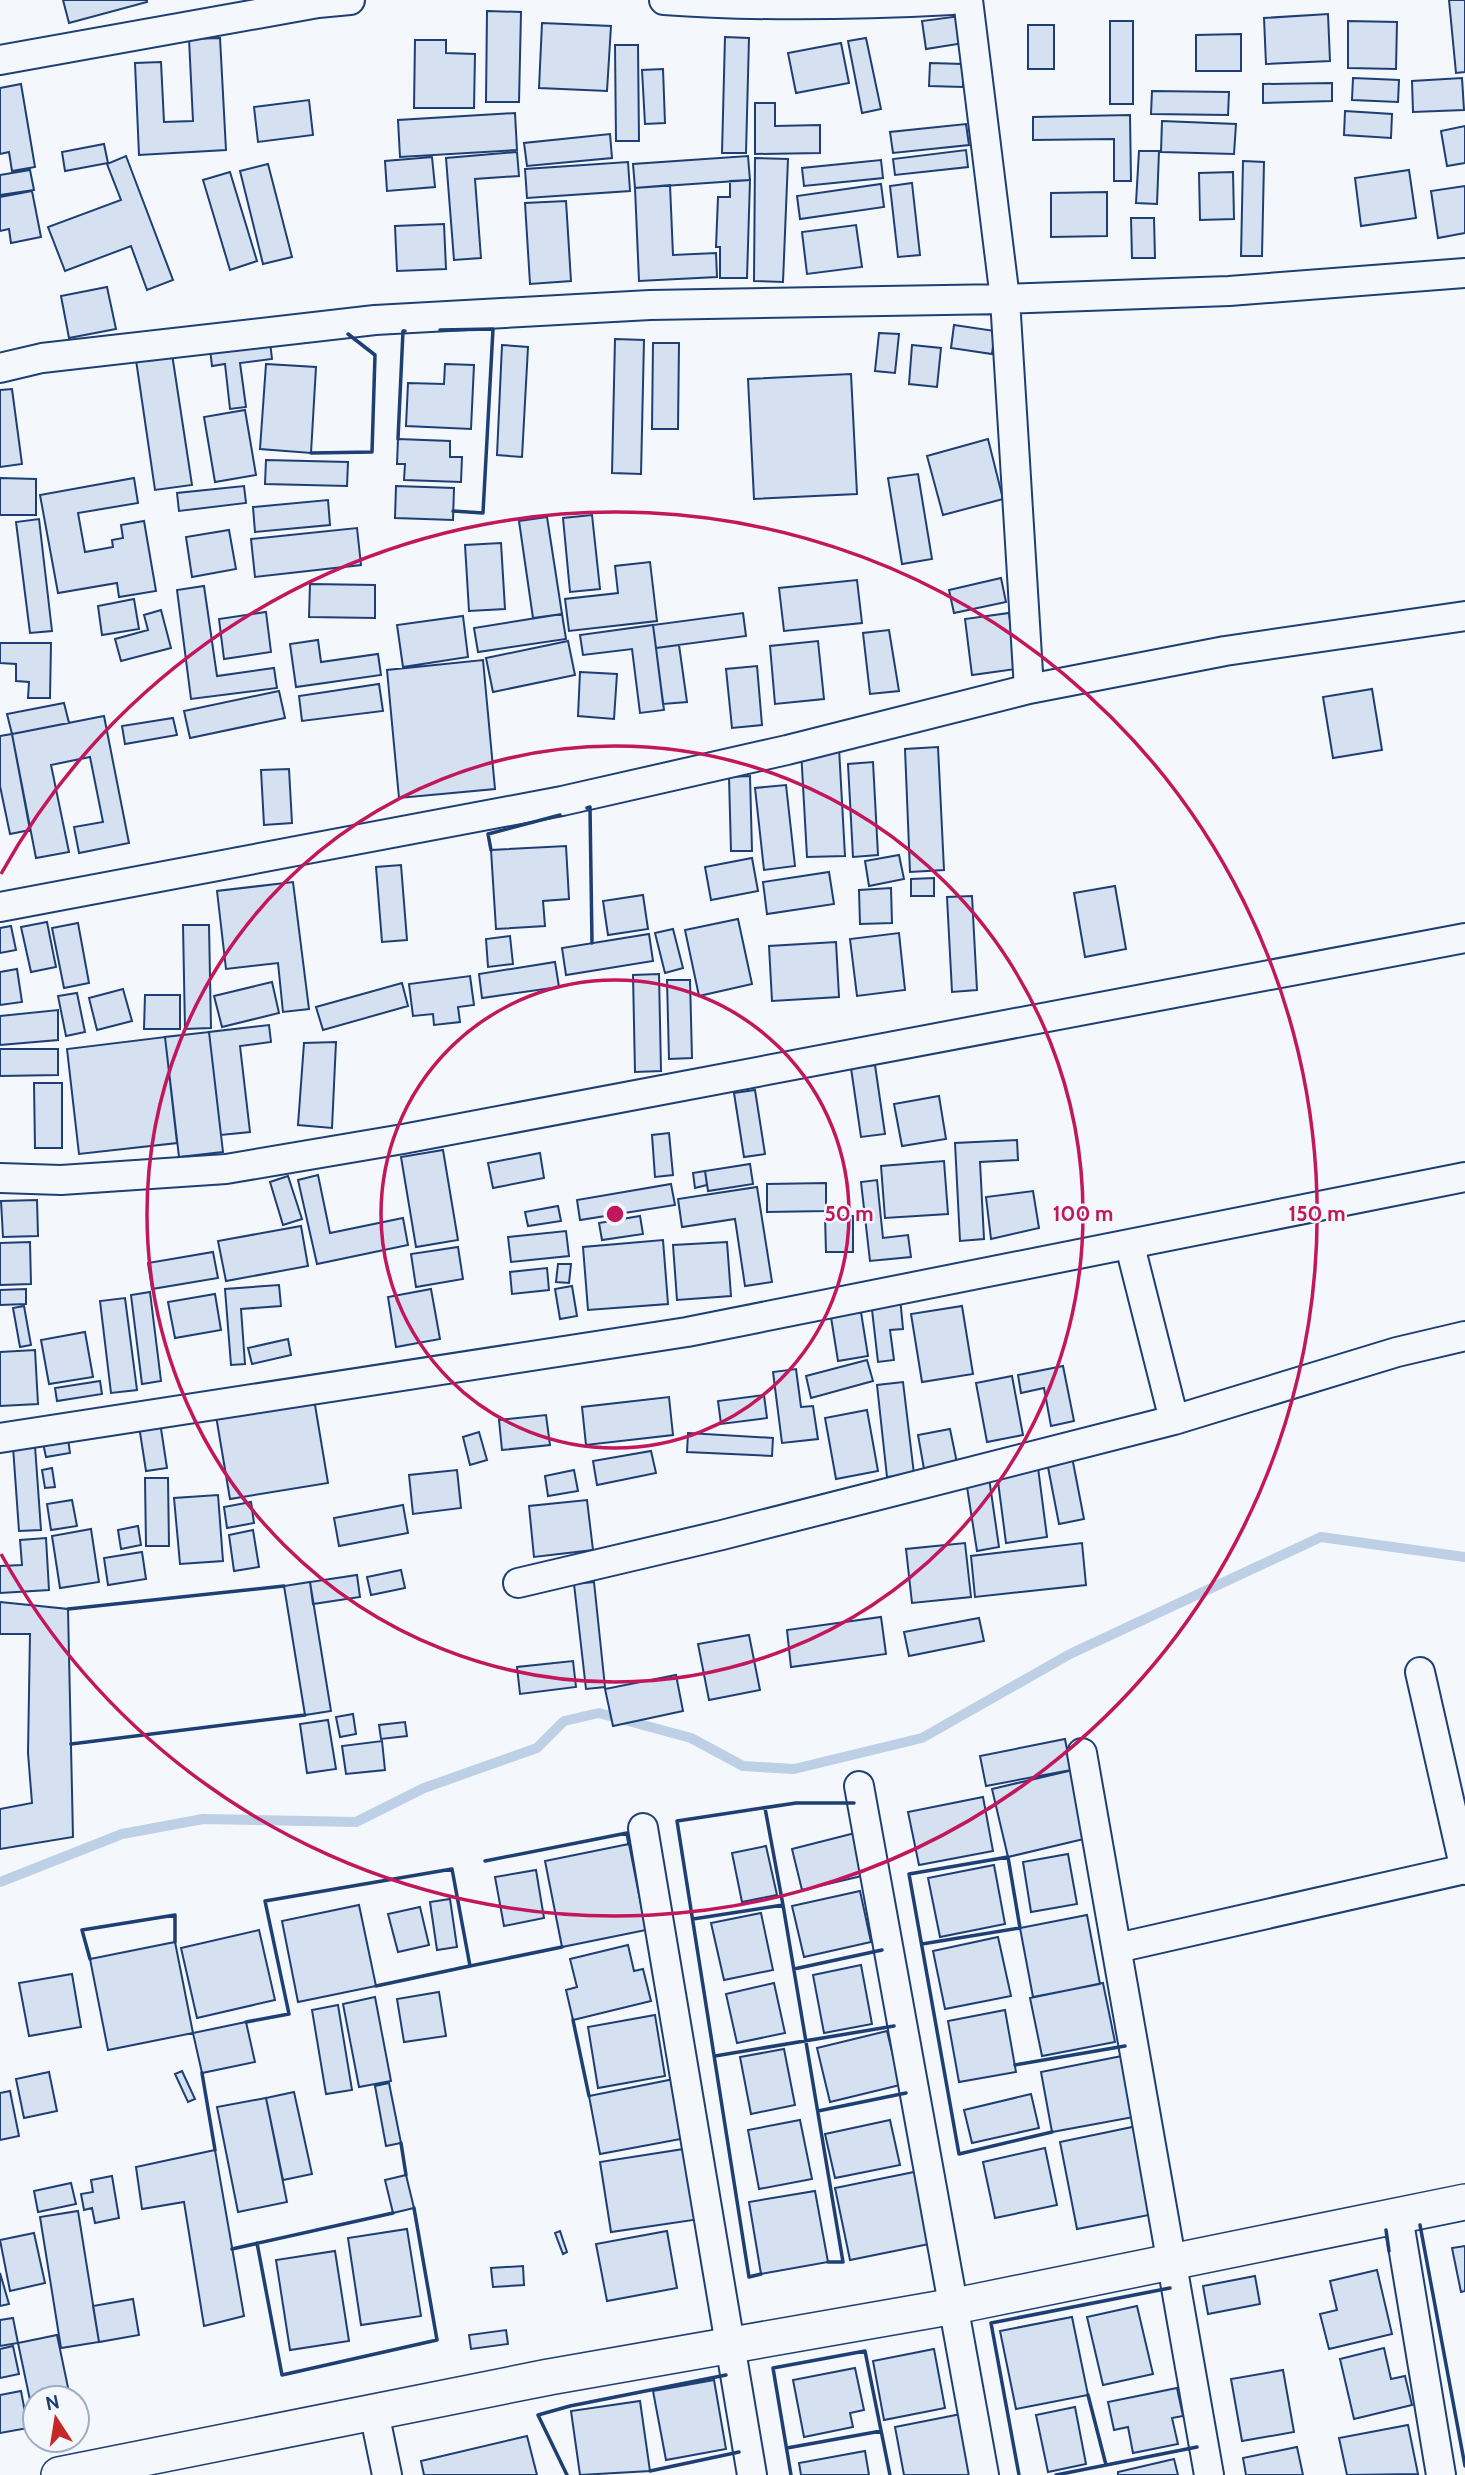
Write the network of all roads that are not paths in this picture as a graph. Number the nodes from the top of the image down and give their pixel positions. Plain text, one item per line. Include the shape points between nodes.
1 (350, 0) edge
2 (664, 0) edge
3 (952, 0) edge
4 (968, 0) edge
5 (0, 60) edge
6 (1465, 273) edge
7 (1005, 299) junction
8 (0, 369) edge
9 (1465, 616) edge
10 (1029, 689) junction
11 (0, 907) edge
12 (1465, 938) edge
13 (1465, 1177) edge
14 (0, 1178) edge
15 (1130, 1246) junction
16 (1465, 1336) edge
17 (1174, 1420) junction
18 (0, 1438) edge
19 (518, 1583) dead end
20 (1420, 1672) dead end
21 (1082, 1753) dead end
22 (859, 1786) dead end
23 (643, 1828) dead end
24 (1465, 1870) edge
25 (1117, 1948) junction
26 (1465, 2202) edge
27 (1398, 2216) junction
28 (1173, 2262) junction
29 (955, 2306) junction
30 (731, 2346) junction
31 (374, 2412) junction
32 (59, 2475) edge
33 (387, 2475) edge
34 (751, 2475) edge
35 (984, 2475) edge
36 (1209, 2475) edge
37 (1441, 2475) edge

1 - 5 street
2 - 3 street via 729,5
4 - 7 street
6 - 7 street via 1229,291
7 - 8 street via 650,305 375,320 42,358
7 - 10 street
9 - 10 street via 1226,651
10 - 11 street via 562,801
12 - 14 street via 226,1169 61,1180
13 - 15 street
15 - 17 street
15 - 18 street via 687,1332
16 - 17 street
17 - 19 street
20 - 24 street
21 - 25 street
22 - 29 street
23 - 30 street
24 - 25 street
25 - 28 street
26 - 27 street
27 - 28 street
27 - 37 street
28 - 29 street
28 - 36 street
29 - 30 street
29 - 35 street
30 - 31 street
30 - 34 street
31 - 32 street
31 - 33 street

